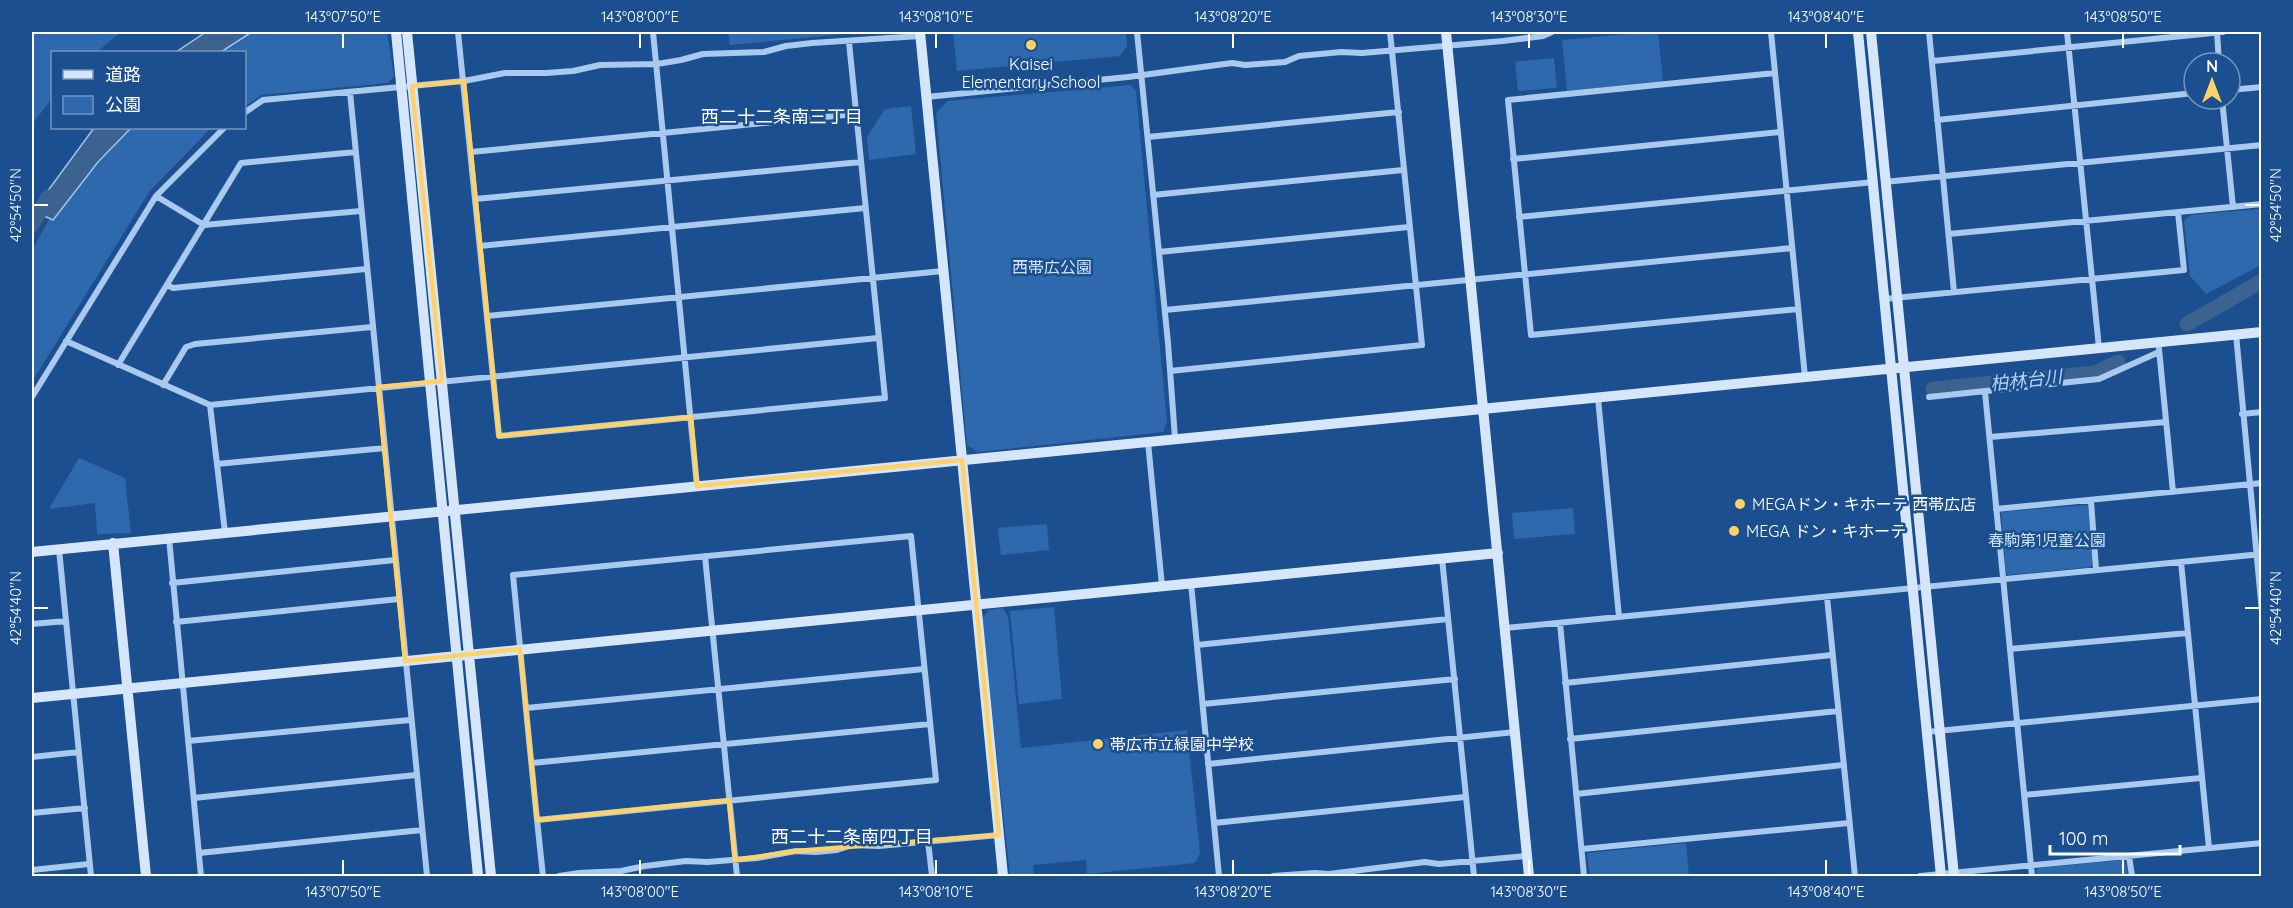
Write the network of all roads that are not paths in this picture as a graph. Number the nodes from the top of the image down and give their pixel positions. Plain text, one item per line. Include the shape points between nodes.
1 (396, 32) edge
2 (407, 32) edge
3 (458, 32) edge
4 (653, 32) edge
5 (1137, 32) edge
6 (1390, 32) edge
7 (1446, 32) edge
8 (1552, 32) edge
9 (1771, 32) edge
10 (1858, 32) edge
11 (1871, 32) edge
12 (1929, 32) edge
13 (2067, 32) edge
14 (2217, 32) edge
15 (2223, 32) edge
16 (1502, 33) dead end
17 (920, 34) edge
18 (1503, 41) junction
19 (849, 42) junction
20 (1448, 46) junction
21 (2068, 47) junction
22 (1392, 51) junction
23 (2218, 51) edge
24 (1933, 61) junction
25 (657, 64) junction
26 (1775, 73) junction
27 (1141, 76) junction
28 (464, 81) junction
29 (407, 86) junction
30 (2262, 87) edge
31 (2242, 89) edge
32 (350, 92) junction
33 (2182, 94) edge
34 (926, 97) junction
35 (2073, 105) junction
36 (2223, 111) edge
37 (246, 112) edge
38 (1399, 112) junction
39 (855, 114) junction
40 (1937, 120) junction
41 (223, 129) edge
42 (1781, 132) junction
43 (663, 133) junction
44 (1148, 137) junction
45 (2262, 145) edge
46 (2227, 148) junction
47 (356, 152) junction
48 (471, 152) junction
49 (1513, 159) junction
50 (861, 162) junction
51 (2079, 164) junction
52 (1403, 170) junction
53 (1942, 177) junction
54 (667, 181) junction
55 (1873, 182) junction
56 (1885, 182) junction
57 (1786, 189) junction
58 (1153, 195) junction
59 (156, 196) junction
60 (475, 199) junction
61 (2262, 204) edge
62 (2233, 207) junction
63 (865, 208) junction
64 (360, 211) junction
65 (2178, 212) junction
66 (1519, 217) junction
67 (2085, 221) junction
68 (204, 225) junction
69 (1409, 227) junction
70 (672, 228) junction
71 (1949, 234) junction
72 (480, 246) junction
73 (1792, 248) junction
74 (1159, 252) junction
75 (366, 269) junction
76 (944, 271) junction
77 (1524, 274) junction
78 (872, 277) junction
79 (2091, 279) junction
80 (1471, 280) junction
81 (166, 285) junction
82 (1415, 285) junction
83 (1954, 292) junction
84 (679, 297) junction
85 (1898, 298) junction
86 (1884, 299) junction
87 (1798, 309) junction
88 (1165, 310) junction
89 (487, 316) junction
90 (372, 327) junction
91 (2262, 332) edge
92 (2236, 334) junction
93 (878, 338) junction
94 (66, 341) junction
95 (2160, 347) junction
96 (2098, 348) junction
97 (685, 357) junction
98 (118, 365) junction
99 (1904, 367) junction
100 (1891, 368) junction
101 (1170, 371) junction
102 (492, 376) junction
103 (1805, 377) junction
104 (436, 381) junction
105 (163, 385) junction
106 (378, 387) junction
107 (1985, 392) junction
108 (32, 397) edge
109 (1929, 397) dead end
110 (1598, 398) junction
111 (210, 405) junction
112 (1483, 410) junction
113 (2262, 412) edge
114 (2242, 414) junction
115 (691, 417) junction
116 (2166, 422) junction
117 (1990, 437) junction
118 (1175, 438) junction
119 (1148, 441) junction
120 (385, 448) junction
121 (962, 460) junction
122 (217, 464) junction
123 (2262, 483) edge
124 (2250, 484) junction
125 (697, 486) junction
126 (2173, 492) junction
127 (2091, 501) junction
128 (454, 509) junction
129 (1996, 509) junction
130 (442, 511) junction
131 (391, 516) junction
132 (225, 532) junction
133 (169, 538) junction
134 (113, 543) junction
135 (59, 549) junction
136 (32, 552) edge
137 (1497, 553) junction
138 (2259, 554) edge
139 (705, 556) junction
140 (1442, 558) junction
141 (395, 560) junction
142 (2181, 562) junction
143 (2097, 569) junction
144 (2004, 578) junction
145 (172, 583) junction
146 (1191, 583) junction
147 (1162, 586) junction
148 (1925, 587) junction
149 (1913, 588) junction
150 (1827, 597) junction
151 (399, 599) junction
152 (975, 604) junction
153 (918, 610) junction
154 (2262, 612) edge
155 (1619, 617) junction
156 (1448, 619) junction
157 (66, 621) junction
158 (176, 622) junction
159 (1560, 623) junction
160 (32, 624) edge
161 (1505, 628) junction
162 (712, 630) junction
163 (2188, 633) junction
164 (1197, 645) junction
165 (520, 649) junction
166 (2010, 649) junction
167 (469, 654) junction
168 (1832, 655) junction
169 (457, 656) junction
170 (405, 661) junction
171 (924, 669) junction
172 (1455, 679) junction
173 (182, 683) junction
174 (1565, 683) junction
175 (128, 687) junction
176 (718, 689) junction
177 (73, 694) junction
178 (32, 698) edge
179 (2262, 699) edge
180 (1203, 704) junction
181 (2195, 705) junction
182 (526, 708) junction
183 (1838, 711) junction
184 (410, 720) junction
185 (2018, 723) junction
186 (930, 724) junction
187 (1940, 731) junction
188 (1516, 732) junction
189 (1927, 732) junction
190 (1460, 738) junction
191 (1570, 739) junction
192 (188, 741) junction
193 (724, 745) junction
194 (79, 752) junction
195 (32, 757) edge
196 (532, 763) junction
197 (1208, 764) junction
198 (1843, 765) junction
199 (416, 775) junction
200 (2201, 778) junction
201 (1576, 794) junction
202 (2024, 795) junction
203 (1465, 797) junction
204 (194, 798) junction
205 (729, 800) junction
206 (85, 808) junction
207 (32, 813) edge
208 (537, 820) junction
209 (1214, 823) junction
210 (1849, 823) junction
211 (422, 831) junction
212 (999, 835) junction
213 (928, 841) junction
214 (2262, 843) edge
215 (2209, 848) junction
216 (1582, 849) junction
217 (199, 853) junction
218 (1527, 856) junction
219 (2130, 856) junction
220 (735, 860) junction
221 (1473, 861) junction
222 (89, 864) junction
223 (2031, 865) junction
224 (32, 870) edge
225 (1941, 875) edge
226 (1954, 875) edge
227 (91, 876) edge
228 (146, 876) edge
229 (201, 876) edge
230 (427, 876) edge
231 (478, 876) edge
232 (491, 876) edge
233 (543, 876) edge
234 (559, 876) edge
235 (737, 876) edge
236 (932, 876) edge
237 (1003, 876) edge
238 (1219, 876) edge
239 (1274, 876) edge
240 (1474, 876) edge
241 (1529, 876) edge
242 (1584, 876) edge
243 (1855, 876) edge
244 (1920, 876) edge
245 (2032, 876) edge
246 (2132, 876) edge

1 - 29 street
2 - 29 street
3 - 28 street
4 - 25 street
5 - 27 street
6 - 22 street
7 - 20 street
8 - 18 street
9 - 26 street
10 - 55 street
11 - 56 street
12 - 24 street
13 - 21 street
14 - 15 street
14 - 21 street
14 - 23 street
16 - 18 street
17 - 19 street
17 - 34 street
18 - 20 street
19 - 25 street via 786,45 764,52 703,54
19 - 39 street
20 - 22 street
20 - 80 street
21 - 24 street
21 - 35 street
22 - 27 street via 1299,56 1284,62 1220,64
22 - 38 street
24 - 40 street
25 - 28 street via 505,73
25 - 43 street
26 - 42 street
26 - 49 street via 1508,100
27 - 34 street
27 - 44 street
28 - 29 street
28 - 48 street
29 - 32 street
29 - 104 street
30 - 31 street
32 - 37 street via 263,100
32 - 47 street
33 - 35 street
34 - 76 street
35 - 40 street
35 - 51 street
36 - 46 street
38 - 44 street
38 - 52 street
39 - 43 street
39 - 50 street
40 - 53 street
41 - 59 street
42 - 49 street
42 - 57 street
43 - 48 street
43 - 54 street
44 - 58 street
45 - 46 street
46 - 51 street
46 - 62 street
47 - 64 street
47 - 68 street via 242,164
48 - 60 street
49 - 66 street
50 - 54 street
50 - 63 street
51 - 53 street
51 - 67 street
52 - 58 street
52 - 69 street
53 - 56 street
53 - 71 street
54 - 60 street
54 - 70 street
55 - 56 street
55 - 57 street
55 - 86 street
56 - 85 street
57 - 66 street
57 - 73 street
58 - 74 street
59 - 68 street
59 - 94 street
60 - 72 street
61 - 62 street
62 - 65 street
63 - 70 street
63 - 78 street
64 - 68 street
64 - 75 street
65 - 67 street
65 - 79 street via 2184,270
66 - 77 street
67 - 71 street
67 - 79 street
68 - 81 street
69 - 74 street
69 - 82 street
70 - 72 street
70 - 84 street
71 - 83 street
72 - 89 street
73 - 77 street
73 - 87 street
74 - 88 street
75 - 81 street via 173,288
75 - 90 street
76 - 78 street
76 - 121 street
77 - 80 street
77 - 87 street via 1531,335
78 - 84 street
78 - 93 street
79 - 83 street
79 - 96 street
80 - 82 street
80 - 112 street
81 - 98 street
82 - 88 street
82 - 101 street via 1422,345
83 - 85 street
84 - 89 street
84 - 97 street
85 - 86 street
85 - 99 street
86 - 100 street
87 - 103 street
88 - 101 street
89 - 102 street
90 - 105 street via 195,344 186,347
90 - 106 street
91 - 92 street
92 - 95 street
92 - 114 street
93 - 97 street
93 - 115 street via 885,398
94 - 98 street
94 - 108 street
95 - 96 street
95 - 107 street via 2106,377
95 - 116 street
96 - 99 street
97 - 102 street
97 - 115 street
98 - 105 street
99 - 100 street
99 - 148 street
100 - 103 street
100 - 149 street
101 - 118 street
102 - 104 street
102 - 115 street via 499,436
103 - 110 street
104 - 106 street
104 - 128 street
104 - 130 street
105 - 111 street
106 - 111 street
106 - 120 street
107 - 109 street
107 - 117 street
110 - 112 street
110 - 155 street
111 - 122 street
112 - 118 street
112 - 137 street
113 - 114 street
114 - 124 street
115 - 125 street
116 - 117 street
116 - 126 street
117 - 129 street
118 - 119 street
119 - 121 street
119 - 147 street
120 - 122 street
120 - 131 street
121 - 125 street
121 - 152 street
122 - 132 street
123 - 124 street
124 - 126 street
124 - 138 street
125 - 128 street
126 - 127 street
127 - 129 street
127 - 143 street
128 - 130 street
128 - 167 street
129 - 144 street
130 - 131 street
130 - 169 street
131 - 132 street
131 - 141 street
132 - 133 street
133 - 134 street
133 - 145 street
134 - 135 street
134 - 175 street
135 - 136 street
135 - 157 street
137 - 140 street
137 - 161 street
138 - 142 street
138 - 154 street
139 - 153 street via 911,537
139 - 162 street
139 - 165 street via 513,575
140 - 146 street
140 - 156 street
141 - 145 street
141 - 151 street
142 - 143 street
142 - 163 street
143 - 144 street
144 - 148 street
144 - 166 street
145 - 158 street
146 - 147 street
146 - 164 street
147 - 152 street
148 - 149 street
148 - 187 street
149 - 150 street
149 - 189 street
150 - 155 street
150 - 168 street
151 - 158 street
151 - 170 street
152 - 153 street
152 - 212 street
153 - 162 street
153 - 171 street
155 - 159 street
156 - 164 street
156 - 172 street
157 - 160 street
157 - 177 street
158 - 173 street
159 - 161 street
159 - 174 street
161 - 188 street
162 - 165 street
162 - 176 street
163 - 166 street
163 - 181 street
164 - 180 street
165 - 167 street
165 - 182 street
166 - 185 street
167 - 169 street
167 - 232 street
168 - 174 street
168 - 183 street
169 - 170 street
169 - 231 street
170 - 173 street
170 - 184 street
171 - 176 street
171 - 186 street
172 - 180 street
172 - 190 street
173 - 175 street
173 - 192 street
174 - 191 street
175 - 177 street
175 - 228 street
176 - 182 street
176 - 193 street
177 - 178 street
177 - 194 street
179 - 181 street
180 - 197 street
181 - 185 street
181 - 200 street
182 - 196 street
183 - 191 street
183 - 198 street
184 - 192 street
184 - 199 street
185 - 187 street
185 - 202 street
186 - 193 street
186 - 205 street via 936,780
187 - 189 street
187 - 226 street
188 - 190 street
188 - 218 street
189 - 225 street
190 - 197 street
190 - 203 street
191 - 201 street
192 - 204 street
193 - 196 street
193 - 205 street
194 - 195 street
194 - 206 street
196 - 208 street
197 - 209 street
198 - 201 street
198 - 210 street
199 - 204 street
199 - 211 street
200 - 202 street
200 - 215 street
201 - 216 street
202 - 223 street
203 - 209 street
203 - 221 street
204 - 217 street
205 - 208 street
205 - 220 street
206 - 207 street
206 - 222 street
208 - 233 street
209 - 238 street
210 - 216 street
210 - 243 street
211 - 217 street
211 - 230 street
212 - 213 street
212 - 237 street
213 - 220 street via 852,845 816,852 796,850
213 - 236 street
214 - 215 street
215 - 219 street
216 - 242 street
217 - 229 street
218 - 221 street
218 - 241 street
219 - 223 street
219 - 246 street
220 - 234 street via 686,861
220 - 235 street
221 - 239 street
221 - 240 street
222 - 224 street
222 - 227 street
223 - 226 street
223 - 245 street
225 - 226 street
225 - 244 street

